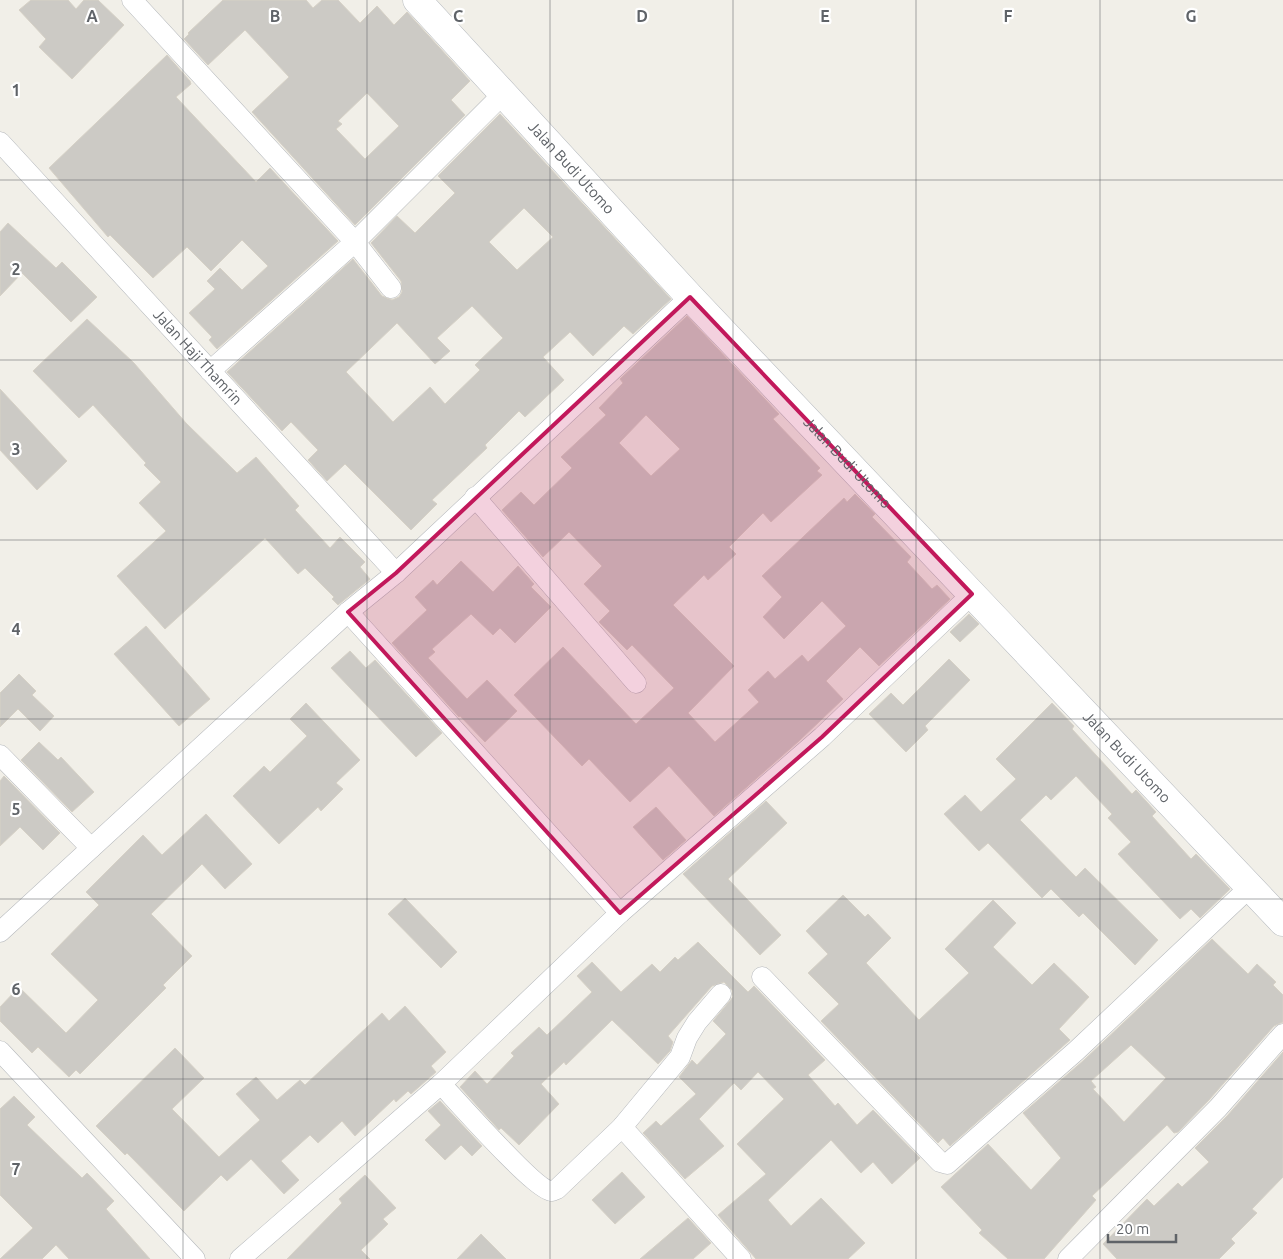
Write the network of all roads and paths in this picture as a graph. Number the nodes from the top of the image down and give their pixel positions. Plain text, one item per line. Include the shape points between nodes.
1 (132, 0) edge
2 (417, 0) edge
3 (503, 94) junction
4 (0, 142) edge
5 (355, 242) junction
6 (391, 288) dead end
7 (690, 297) junction
8 (210, 371) junction
9 (475, 497) junction
10 (396, 573) junction
11 (972, 594) junction
12 (348, 612) junction
13 (636, 683) dead end
14 (0, 756) edge
15 (91, 848) junction
16 (1250, 887) junction
17 (620, 912) junction
18 (1283, 922) edge
19 (0, 932) edge
20 (762, 977) dead end
21 (721, 994) dead end
22 (1283, 1034) edge
23 (0, 1051) edge
24 (441, 1084) junction
25 (622, 1127) junction
26 (195, 1259) edge
27 (240, 1259) edge
28 (741, 1259) edge
29 (1068, 1259) edge

1 - 5 street
2 - 3 street, Jalan Budi Utomo
3 - 5 street
3 - 7 street, Jalan Budi Utomo
4 - 8 street, Jalan Haji Thamrin
5 - 6 street
5 - 8 street
7 - 9 street
7 - 11 street, Jalan Budi Utomo
8 - 10 street, Jalan Haji Thamrin
9 - 10 street
9 - 13 street
10 - 12 street
11 - 16 street, Jalan Budi Utomo
11 - 17 street via 822,737
12 - 15 street
12 - 17 street
14 - 15 street
15 - 19 street
16 - 18 street, Jalan Budi Utomo
16 - 20 street via 1076,1051 947,1164 940,1162
17 - 24 street
21 - 25 street via 697,1022 680,1057
22 - 29 street via 1218,1108
23 - 26 street
24 - 25 street via 547,1191 557,1189
24 - 27 street
25 - 28 street

